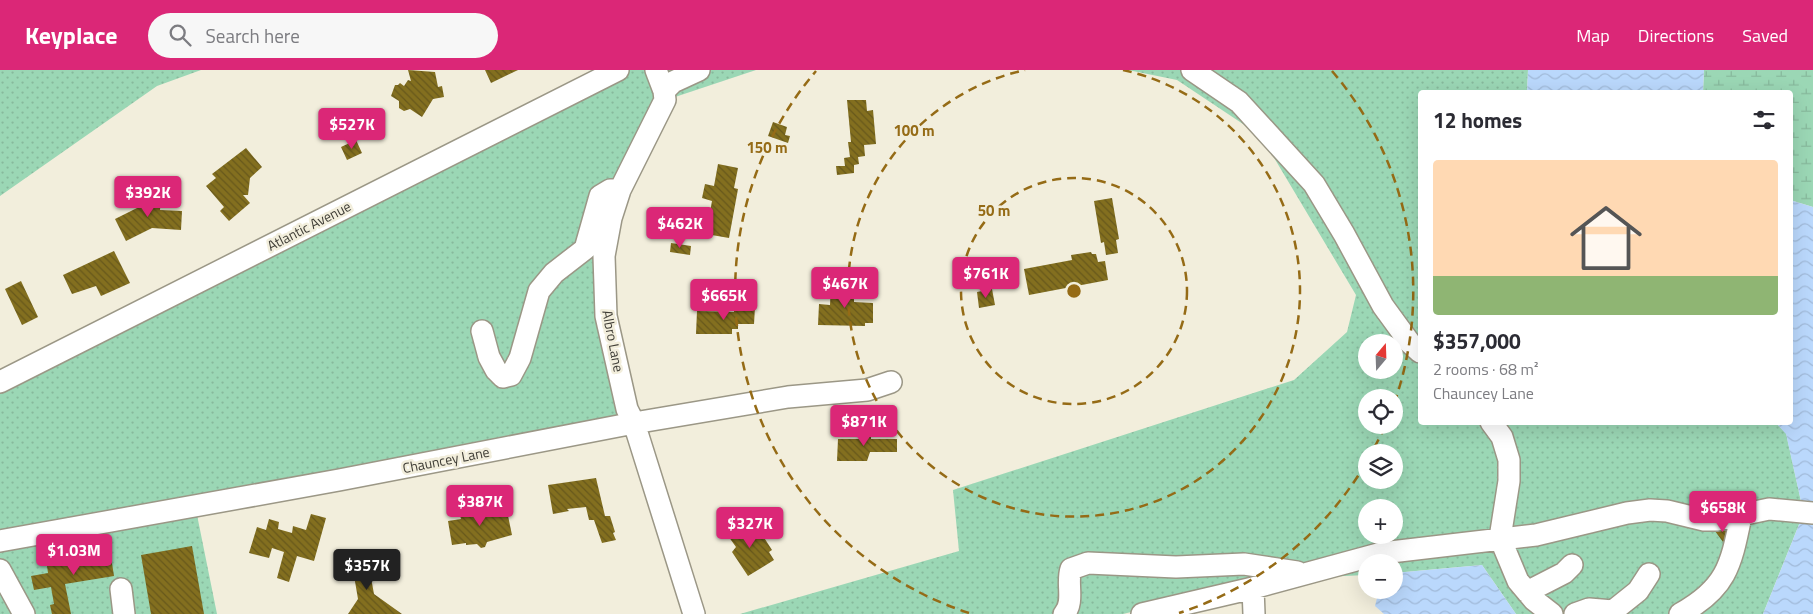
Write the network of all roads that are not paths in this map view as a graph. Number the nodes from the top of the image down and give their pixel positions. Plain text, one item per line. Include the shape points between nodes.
1 (618, 70) edge
2 (656, 70) edge
3 (699, 70) edge
4 (1192, 70) edge
5 (664, 91) junction
6 (620, 190) junction
7 (482, 331) dead end
8 (1418, 350) edge
9 (0, 382) edge
10 (891, 382) dead end
11 (634, 423) junction
12 (1493, 425) edge
13 (1813, 513) edge
14 (1740, 516) junction
15 (1500, 538) junction
16 (0, 541) edge
17 (1572, 564) dead end
18 (0, 570) edge
19 (1307, 573) junction
20 (1649, 574) dead end
21 (1253, 588) junction
22 (121, 590) dead end
23 (1527, 592) junction
24 (24, 614) edge
25 (124, 614) edge
26 (694, 614) edge
27 (1064, 614) edge
28 (1142, 614) edge
29 (1254, 614) edge
30 (1552, 614) edge
31 (1575, 614) edge
32 (1680, 614) edge

1 - 9 street, Atlantic Avenue
2 - 5 street
3 - 5 street via 673,82
4 - 8 street via 1239,102 1314,184 1383,306
5 - 6 street, Albro Lane via 665,100
6 - 7 street via 610,190 600,196 585,249 544,282 520,358 511,375 503,378 496,370
6 - 11 street, Albro Lane via 604,256 606,316 627,409
10 - 11 street, Chauncey Lane via 867,390 788,397
11 - 16 street, Chauncey Lane via 349,479
11 - 26 street, Albro Lane
12 - 15 street via 1502,437 1509,460
13 - 14 street via 1773,510
14 - 15 street via 1704,520 1650,510 1536,535
14 - 32 street via 1733,556 1724,576 1703,601
15 - 19 street via 1382,553
15 - 23 street via 1518,582
17 - 23 street via 1564,573
18 - 24 street
19 - 21 street
19 - 27 street via 1244,564 1176,567 1088,563 1071,569 1069,609
20 - 31 street via 1638,591 1613,611 1589,609
21 - 28 street
21 - 29 street
22 - 25 street
23 - 30 street

